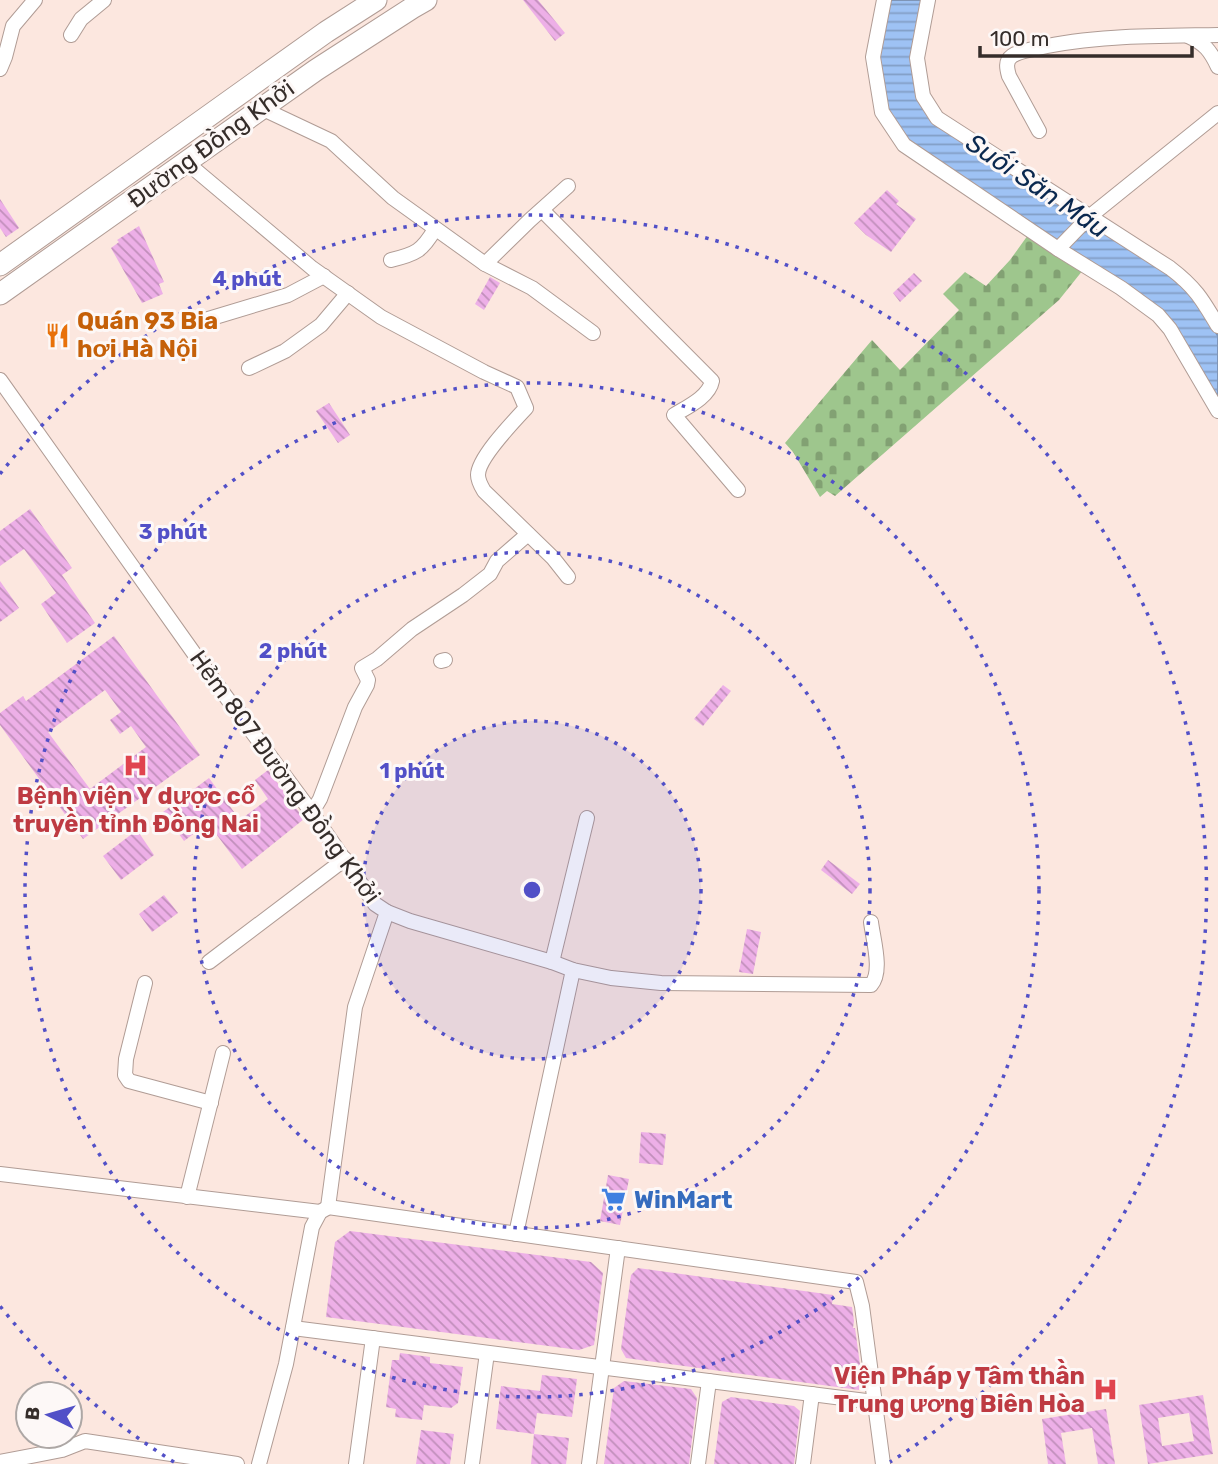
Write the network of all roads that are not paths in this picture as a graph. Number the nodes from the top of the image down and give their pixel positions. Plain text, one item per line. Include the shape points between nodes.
1 (35, 0) edge
2 (104, 0) edge
3 (426, 0) edge
4 (884, 0) edge
5 (928, 0) edge
6 (370, 2) edge
7 (71, 35) dead end
8 (1218, 35) edge
9 (1187, 36) junction
10 (1218, 67) edge
11 (0, 69) edge
12 (261, 108) junction
13 (1218, 113) edge
14 (1039, 131) dead end
15 (186, 162) junction
16 (568, 186) dead end
17 (542, 210) junction
18 (1089, 217) junction
19 (435, 229) junction
20 (1058, 249) junction
21 (391, 260) dead end
22 (485, 264) junction
23 (0, 265) edge
24 (324, 276) junction
25 (348, 293) junction
26 (0, 294) edge
27 (205, 320) dead end
28 (1218, 326) edge
29 (593, 333) dead end
30 (249, 368) dead end
31 (0, 380) edge
32 (1218, 411) edge
33 (738, 490) dead end
34 (528, 534) junction
35 (568, 577) dead end
36 (310, 810) junction
37 (587, 818) dead end
38 (345, 859) junction
39 (387, 912) junction
40 (871, 922) dead end
41 (209, 962) dead end
42 (552, 962) junction
43 (573, 970) junction
44 (145, 983) dead end
45 (223, 1053) dead end
46 (211, 1103) junction
47 (0, 1174) edge
48 (187, 1197) junction
49 (324, 1209) junction
50 (516, 1234) junction
51 (618, 1248) junction
52 (293, 1328) junction
53 (373, 1338) junction
54 (488, 1353) junction
55 (602, 1367) junction
56 (709, 1381) junction
57 (812, 1394) junction
58 (874, 1402) junction
59 (0, 1462) edge
60 (237, 1464) edge
61 (259, 1464) edge
62 (356, 1464) edge
63 (472, 1464) edge
64 (589, 1464) edge
65 (698, 1464) edge
66 (803, 1464) edge
67 (883, 1464) edge

1 - 11 street via 13,26
2 - 7 street via 81,19
3 - 12 main road, Đường Đồng Khởi
4 - 20 street via 873,57 882,112 904,145
5 - 18 street via 917,58 923,96 937,118
6 - 23 main road, Đường Đồng Khởi
8 - 9 street
9 - 10 street via 1211,52
9 - 14 street via 1064,42 1012,56 1009,76
12 - 15 main road, Đường Đồng Khởi
12 - 19 street via 331,141
13 - 18 street
15 - 24 street
15 - 26 main road, Đường Đồng Khởi
16 - 17 street
17 - 22 street
17 - 33 street via 712,381 709,390 674,415
18 - 20 street
18 - 28 street via 1187,282
19 - 21 street via 416,252
19 - 22 street
20 - 32 street via 1158,315
22 - 29 street via 532,288
24 - 25 street
24 - 27 street via 288,295
25 - 30 street via 321,325 285,351
25 - 34 street via 381,317 517,387 526,408 497,441 478,473 484,491
31 - 36 street, Hẻm 807 Đường Đồng Khởi
34 - 35 street
34 - 36 street via 497,561 490,574 362,668 367,685 320,799
36 - 38 street, Hẻm 807 Đường Đồng Khởi
37 - 42 street
38 - 39 street, Hẻm 807 Đường Đồng Khởi via 375,904
38 - 41 street
39 - 42 street
39 - 49 street, Hẻm 807 Đường Đồng Khởi via 355,1007
40 - 43 street via 878,969 871,985 661,983
42 - 43 street
43 - 50 street
44 - 46 street via 125,1076 129,1081
45 - 46 street
46 - 48 street
47 - 48 street
48 - 49 street
49 - 50 street
49 - 52 street, Hẻm 807 Đường Đồng Khởi via 310,1234
50 - 51 street
51 - 55 street
51 - 58 street via 856,1282
52 - 53 street
52 - 61 street, Hẻm 807 Đường Đồng Khởi
53 - 54 street
53 - 62 street
54 - 55 street
54 - 63 street
55 - 56 street
55 - 64 street
56 - 57 street
56 - 65 street
57 - 58 street
57 - 66 street
58 - 67 street
59 - 60 street via 85,1441

